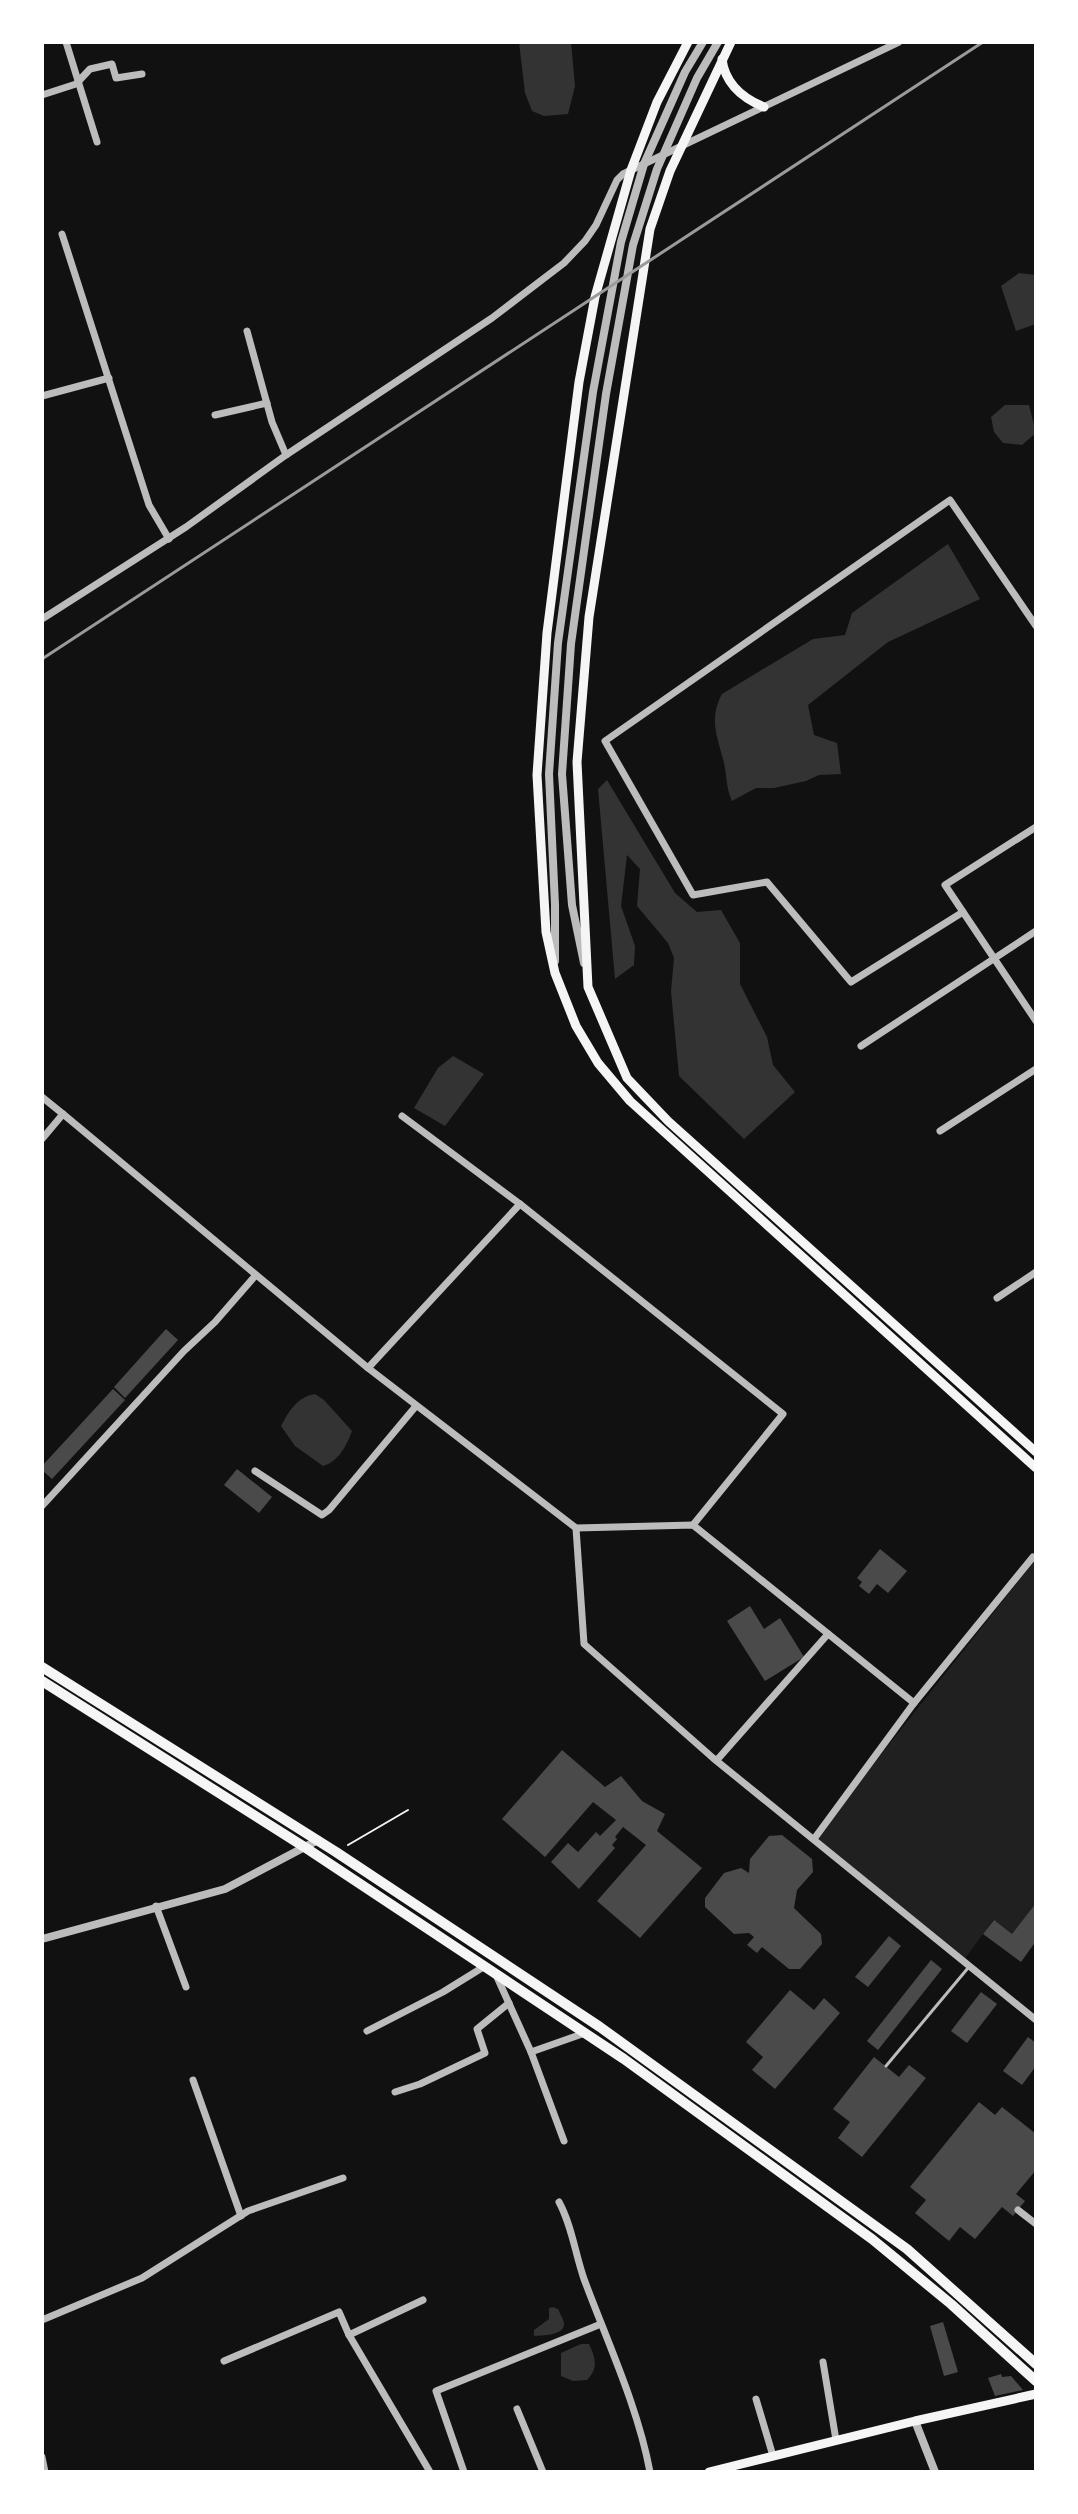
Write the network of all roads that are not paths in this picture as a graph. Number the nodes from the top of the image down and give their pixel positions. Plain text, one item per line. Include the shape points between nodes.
1 (66, 42) edge
2 (688, 42) edge
3 (703, 42) edge
4 (718, 42) edge
5 (731, 42) edge
6 (899, 42) edge
7 (722, 59) junction
8 (142, 74) dead end
9 (79, 80) junction
10 (42, 95) edge
11 (764, 107) junction
12 (97, 142) dead end
13 (681, 148) junction
14 (631, 170) junction
15 (62, 234) dead end
16 (247, 331) dead end
17 (109, 378) junction
18 (42, 396) edge
19 (267, 403) junction
20 (215, 415) dead end
21 (286, 455) junction
22 (169, 539) junction
23 (42, 619) edge
24 (1036, 626) edge
25 (1036, 827) edge
26 (963, 912) junction
27 (1036, 931) edge
28 (994, 959) junction
29 (555, 973) junction
30 (588, 987) junction
31 (1036, 1021) edge
32 (861, 1046) dead end
33 (1036, 1069) edge
34 (42, 1097) edge
35 (63, 1114) junction
36 (402, 1116) dead end
37 (940, 1131) dead end
38 (42, 1139) edge
39 (520, 1204) junction
40 (1036, 1272) edge
41 (255, 1276) junction
42 (997, 1298) dead end
43 (368, 1368) junction
44 (416, 1406) junction
45 (1036, 1452) edge
46 (1036, 1468) edge
47 (255, 1471) dead end
48 (42, 1506) edge
49 (693, 1525) junction
50 (576, 1528) junction
51 (1033, 1557) dead end
52 (828, 1634) junction
53 (42, 1667) edge
54 (42, 1681) edge
55 (914, 1703) junction
56 (717, 1760) junction
57 (814, 1839) junction
58 (318, 1840) junction
59 (306, 1848) junction
60 (156, 1906) junction
61 (42, 1939) edge
62 (971, 1965) junction
63 (485, 1966) junction
64 (496, 1974) junction
65 (186, 1987) dead end
66 (509, 2003) junction
67 (1036, 2020) edge
68 (367, 2031) dead end
69 (586, 2033) junction
70 (531, 2052) junction
71 (886, 2066) dead end
72 (193, 2080) dead end
73 (395, 2092) dead end
74 (564, 2141) dead end
75 (343, 2178) dead end
76 (559, 2202) dead end
77 (1018, 2210) dead end
78 (241, 2216) junction
79 (1036, 2224) edge
80 (423, 2300) dead end
81 (42, 2320) edge
82 (601, 2324) junction
83 (349, 2335) junction
84 (224, 2361) dead end
85 (823, 2362) dead end
86 (1036, 2364) edge
87 (1036, 2381) edge
88 (1036, 2394) edge
89 (756, 2399) dead end
90 (517, 2409) dead end
91 (915, 2421) junction
92 (836, 2440) junction
93 (773, 2456) junction
94 (42, 2457) edge
95 (45, 2472) edge
96 (430, 2472) edge
97 (464, 2472) edge
98 (543, 2472) edge
99 (650, 2472) edge
100 (709, 2472) edge
101 (935, 2472) edge

1 - 9 street
2 - 14 main road
3 - 29 street via 644,164 621,242 593,392 558,643 549,774
4 - 30 street via 657,169 633,245 571,644 562,774 572,905
5 - 7 main road
6 - 11 street
7 - 11 main road via 731,83 746,99
7 - 13 main road
8 - 9 street via 116,78 112,64 90,69
9 - 10 street
9 - 12 street
11 - 13 street
13 - 14 street
13 - 30 main road via 650,229 589,617 577,762
14 - 21 street via 617,180 596,225 564,263 492,318
14 - 29 main road via 595,297 579,382 547,633 537,775 546,932
15 - 17 street
16 - 19 street
17 - 18 street
17 - 22 street via 149,505
19 - 20 street
19 - 21 street
21 - 22 street
22 - 23 street
24 - 26 street via 950,500 605,741 693,895 767,882 851,982
25 - 26 street via 945,885
26 - 28 street
27 - 28 street
28 - 31 street
28 - 32 street
29 - 46 main road via 583,1038 630,1101
30 - 45 main road via 627,1078 668,1121
33 - 37 street
34 - 35 street
35 - 38 street
35 - 41 street
36 - 39 street
39 - 43 street
39 - 49 street via 783,1414
40 - 42 street
41 - 43 street
41 - 48 street
43 - 44 street
44 - 47 street via 322,1515
44 - 50 street
49 - 50 street
49 - 52 street
50 - 56 street via 584,1644
51 - 55 street
52 - 55 street
52 - 56 street
53 - 58 main road
54 - 59 main road
55 - 57 street
56 - 57 street
57 - 62 street
58 - 59 street
58 - 86 main road via 529,1979 770,2149 907,2249
59 - 60 street via 225,1889
59 - 63 main road
60 - 61 street
60 - 65 street
62 - 67 street
62 - 71 lane
63 - 64 main road
63 - 68 street
64 - 66 street
64 - 69 main road
66 - 70 street
66 - 73 street via 477,2029 485,2053
69 - 70 street
69 - 87 main road via 872,2239
70 - 74 street
72 - 78 street
75 - 78 street
76 - 82 street
77 - 79 street
78 - 81 street via 142,2278
80 - 83 street
82 - 97 street via 436,2391
82 - 99 street
83 - 84 street via 339,2312
83 - 96 street
85 - 92 street
88 - 91 main road
89 - 93 street
90 - 98 street
91 - 92 main road
91 - 101 street
92 - 93 main road
93 - 100 main road
94 - 95 street

